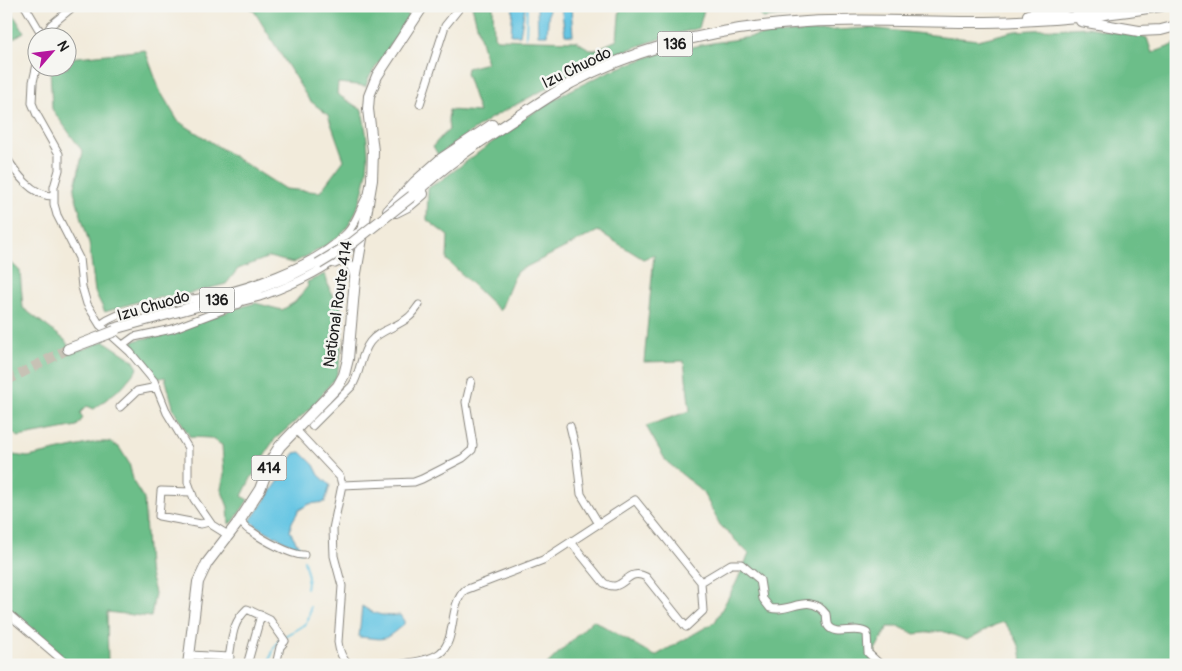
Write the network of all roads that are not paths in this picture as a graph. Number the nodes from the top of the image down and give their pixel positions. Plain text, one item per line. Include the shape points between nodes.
1 (25, 6) edge
2 (74, 6) edge
3 (423, 6) edge
4 (462, 6) edge
5 (1074, 6) edge
6 (1145, 6) edge
7 (1162, 6) edge
8 (1021, 19) junction
9 (1176, 26) edge
10 (38, 28) edge
11 (48, 28) edge
12 (33, 78) edge
13 (420, 104) dead end
14 (528, 108) junction
15 (6, 157) edge
16 (372, 186) junction
17 (53, 196) junction
18 (368, 204) junction
19 (379, 218) junction
20 (363, 229) junction
21 (361, 240) junction
22 (317, 263) junction
23 (355, 279) junction
24 (200, 298) junction
25 (238, 303) junction
26 (419, 305) dead end
27 (157, 319) junction
28 (100, 325) junction
29 (116, 329) junction
30 (123, 345) junction
31 (68, 348) tunnel mouth
32 (471, 381) dead end
33 (156, 387) junction
34 (120, 407) dead end
35 (312, 426) dead end
36 (570, 426) dead end
37 (296, 430) junction
38 (342, 485) junction
39 (191, 492) junction
40 (240, 520) junction
41 (209, 522) junction
42 (599, 524) junction
43 (228, 535) junction
44 (571, 542) junction
45 (304, 555) dead end
46 (701, 582) junction
47 (6, 612) edge
48 (261, 615) junction
49 (189, 660) edge
50 (229, 661) edge
51 (68, 665) edge
52 (247, 665) edge
53 (276, 665) edge
54 (349, 665) edge
55 (399, 665) edge
56 (881, 665) edge

1 - 10 street
2 - 11 street
3 - 16 highway, National Route 414 / 414 via 371,87 368,103 373,150
4 - 13 street via 445,26
5 - 8 highway
6 - 8 highway, Izu Chuodo / 136
7 - 8 highway, Izu Chuodo / 136 via 1109,14
8 - 9 highway via 1084,21 1139,31
8 - 14 highway, Izu Chuodo / 136 via 842,20 728,31 625,59
12 - 17 street via 32,103 60,161
14 - 19 highway via 500,120 449,153
14 - 21 highway via 415,201
14 - 22 highway, Izu Chuodo / 136, bridge via 462,153 351,244
15 - 17 street via 36,191
16 - 18 highway, National Route 414 / 414
16 - 22 street via 354,224
17 - 28 street via 58,215 79,258 89,309
18 - 19 highway
18 - 20 highway, National Route 414 / 414
19 - 20 highway
20 - 21 highway, National Route 414 / 414
20 - 22 street via 327,251
21 - 22 street
21 - 23 highway, National Route 414 / 414
22 - 23 street via 343,260 351,266
22 - 24 street
22 - 25 street via 281,289
22 - 27 highway, Izu Chuodo / 136 via 271,287
22 - 29 highway, Izu Chuodo / 136 via 252,291
23 - 37 highway, National Route 414 / 414 via 344,374 338,386
24 - 28 street via 139,309
24 - 29 highway via 137,318
25 - 27 highway
25 - 30 street via 172,329 129,339
26 - 35 street via 410,317 370,342 352,386
27 - 29 highway, Izu Chuodo / 136
28 - 30 street
29 - 31 highway, Izu Chuodo / 136, bridge
30 - 33 street
32 - 38 street via 466,402 473,444 469,454 414,482
33 - 34 street via 137,390
33 - 39 street via 188,448
36 - 42 street via 581,494
37 - 38 street via 338,473
37 - 40 highway, National Route 414 / 414 via 271,460 260,489
38 - 54 street via 333,545 342,586 339,652
39 - 41 street
39 - 41 street via 161,491 159,516 201,524
40 - 43 highway, National Route 414 / 414
40 - 45 street via 249,531
41 - 43 street
42 - 44 street
42 - 46 street via 635,500
43 - 49 highway, National Route 414 / 414 via 207,563 198,582
44 - 46 street via 608,586 621,585 634,574 646,577 686,627 702,611
44 - 55 street via 543,560 465,590 457,600 447,642 440,653
46 - 56 street via 731,564 741,564 760,580 763,599 770,608 776,610 799,604 818,607 826,614 827,625 831,629 864,631 868,636 868,653
47 - 51 street
48 - 50 street via 247,609 241,616 233,630
48 - 52 street
48 - 53 street via 273,622 285,641 280,647
49 - 50 street

